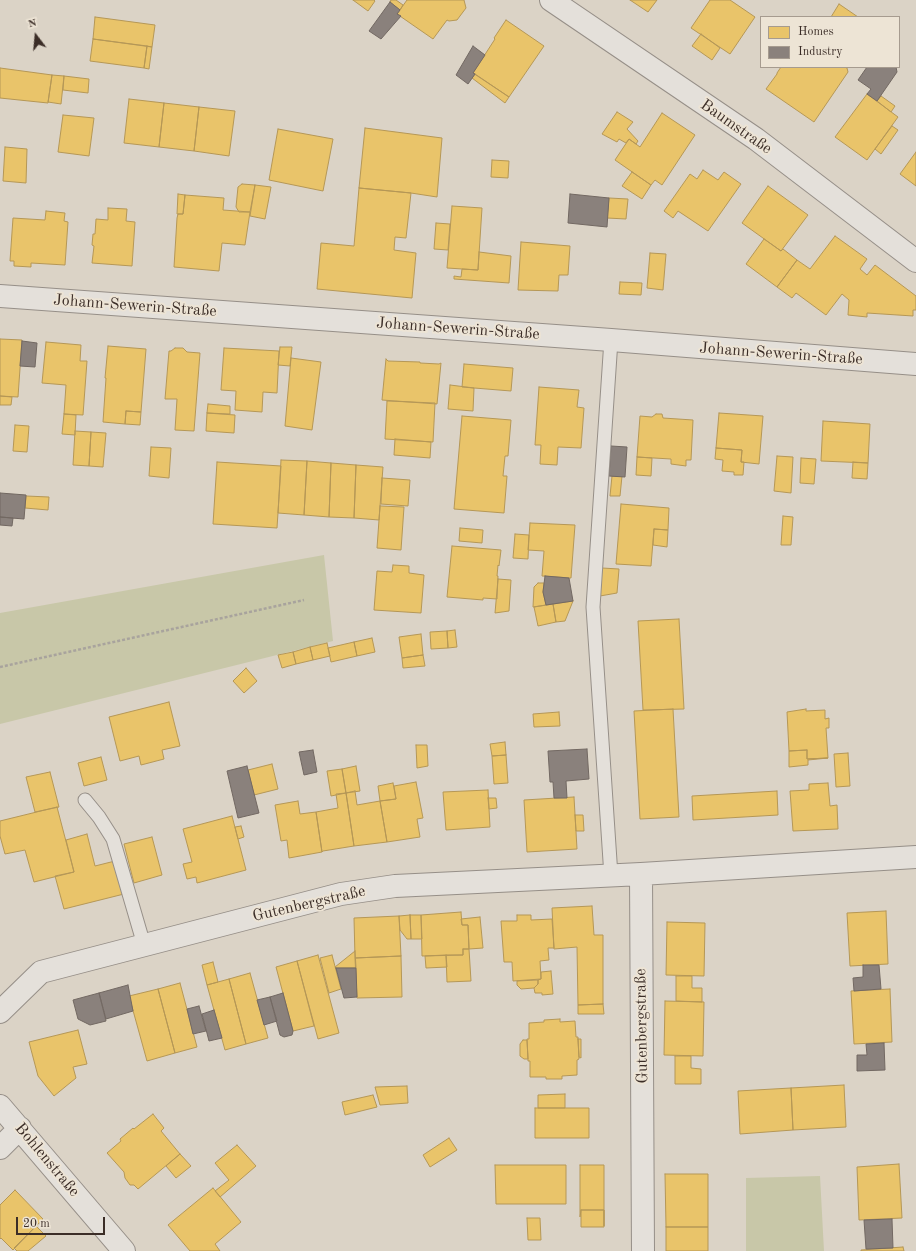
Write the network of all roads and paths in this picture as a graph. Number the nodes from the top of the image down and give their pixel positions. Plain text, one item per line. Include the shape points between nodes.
1 (551, 0) edge
2 (916, 261) edge
3 (0, 296) edge
4 (611, 340) junction
5 (916, 364) edge
6 (304, 600) dead end
7 (0, 667) edge
8 (85, 800) dead end
9 (916, 857) edge
10 (641, 874) junction
11 (611, 876) junction
12 (144, 946) junction
13 (0, 1012) edge
14 (0, 1106) edge
15 (20, 1128) junction
16 (0, 1148) edge
17 (124, 1251) edge
18 (643, 1251) edge

1 - 2 street, Baumstraße via 756,139
3 - 4 street, Johann-Sewerin-Straße
4 - 5 street, Johann-Sewerin-Straße
4 - 11 lane via 593,607
6 - 7 path
8 - 12 lane via 113,839
9 - 10 street, Gutenbergstraße
10 - 11 street, Gutenbergstraße
10 - 18 street, Gutenbergstraße
11 - 12 street, Gutenbergstraße via 395,886 341,894
12 - 13 street, Gutenbergstraße via 41,972
14 - 15 street, Bohlenstraße
15 - 16 street
15 - 17 street, Bohlenstraße

